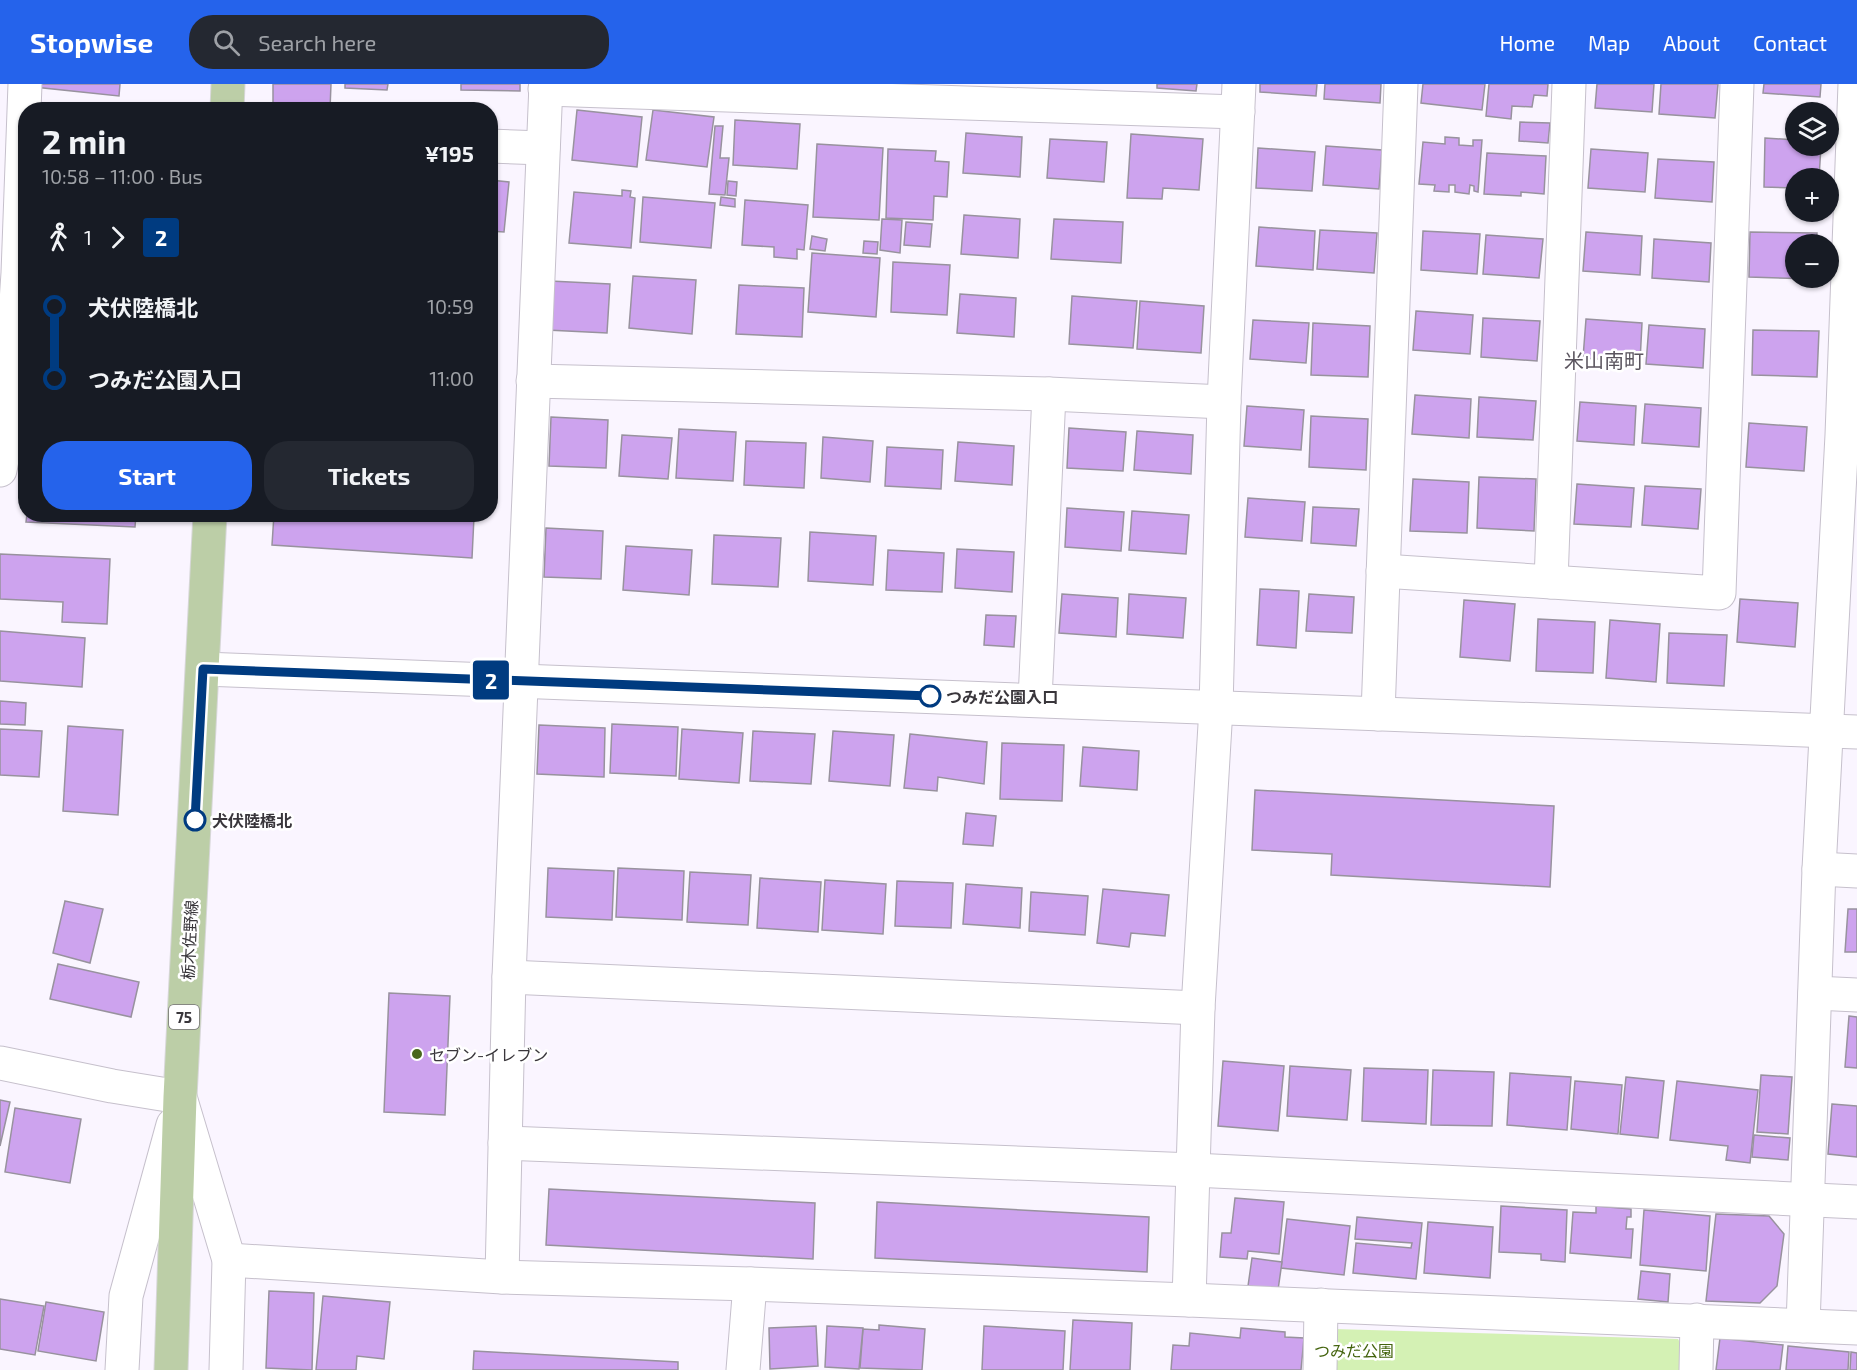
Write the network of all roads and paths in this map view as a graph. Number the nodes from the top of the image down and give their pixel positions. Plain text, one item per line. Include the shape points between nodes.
1 (228, 84) edge
2 (1401, 84) edge
3 (1569, 84) edge
4 (1737, 84) edge
5 (1855, 84) edge
6 (545, 86) edge
7 (16, 90) edge
8 (1238, 98) edge
9 (227, 102) edge
10 (498, 146) edge
11 (543, 148) junction
12 (9, 273) edge
13 (533, 381) junction
14 (1049, 394) junction
15 (1224, 402) junction
16 (16, 435) edge
17 (1849, 435) edge
18 (0, 470) edge
19 (210, 522) edge
20 (1383, 571) junction
21 (1551, 582) junction
22 (203, 669) junction
23 (521, 681) junction
24 (1035, 700) junction
25 (1216, 708) junction
26 (1378, 714) junction
27 (1841, 731) edge
28 (1819, 869) junction
29 (1857, 871) edge
30 (509, 977) junction
31 (1815, 993) junction
32 (1857, 995) edge
33 (1198, 1008) junction
34 (0, 1063) edge
35 (180, 1097) junction
36 (505, 1143) junction
37 (1193, 1170) junction
38 (1807, 1200) junction
39 (1857, 1202) edge
40 (230, 1260) junction
41 (502, 1278) junction
42 (750, 1284) junction
43 (1189, 1300) junction
44 (1321, 1305) junction
45 (1697, 1320) junction
46 (1803, 1326) junction
47 (1857, 1328) edge
48 (171, 1367) edge
49 (122, 1370) edge
50 (226, 1370) edge
51 (743, 1370) edge
52 (1320, 1370) edge
53 (1696, 1370) edge

1 - 9 main road
2 - 20 street
3 - 21 street
4 - 21 street via 1719,592
5 - 17 street
6 - 8 street
6 - 11 street
7 - 12 street
8 - 15 street
10 - 11 street
11 - 13 street
12 - 16 street
13 - 14 street
13 - 23 street
14 - 15 street
14 - 24 street
15 - 25 street
16 - 18 street
17 - 27 street
19 - 22 main road, 栃木佐野線 / 75
20 - 21 street
20 - 26 street
22 - 23 street
22 - 35 main road, 栃木佐野線 / 75
23 - 24 street
23 - 30 street
24 - 25 street
25 - 26 street
25 - 33 street
26 - 27 street
27 - 28 street
28 - 29 street
28 - 31 street
30 - 33 street
30 - 36 street
31 - 32 street
31 - 38 street
33 - 37 street
34 - 35 street
35 - 40 street
35 - 48 main road, 栃木佐野線 / 75
35 - 49 street via 126,1296
36 - 37 street
36 - 41 street
37 - 38 street
37 - 43 street
38 - 39 street
38 - 46 street
40 - 41 street
40 - 50 street
41 - 42 street
42 - 43 street
42 - 51 street
43 - 44 street
44 - 45 street
44 - 52 street
45 - 46 street
45 - 53 street
46 - 47 street

